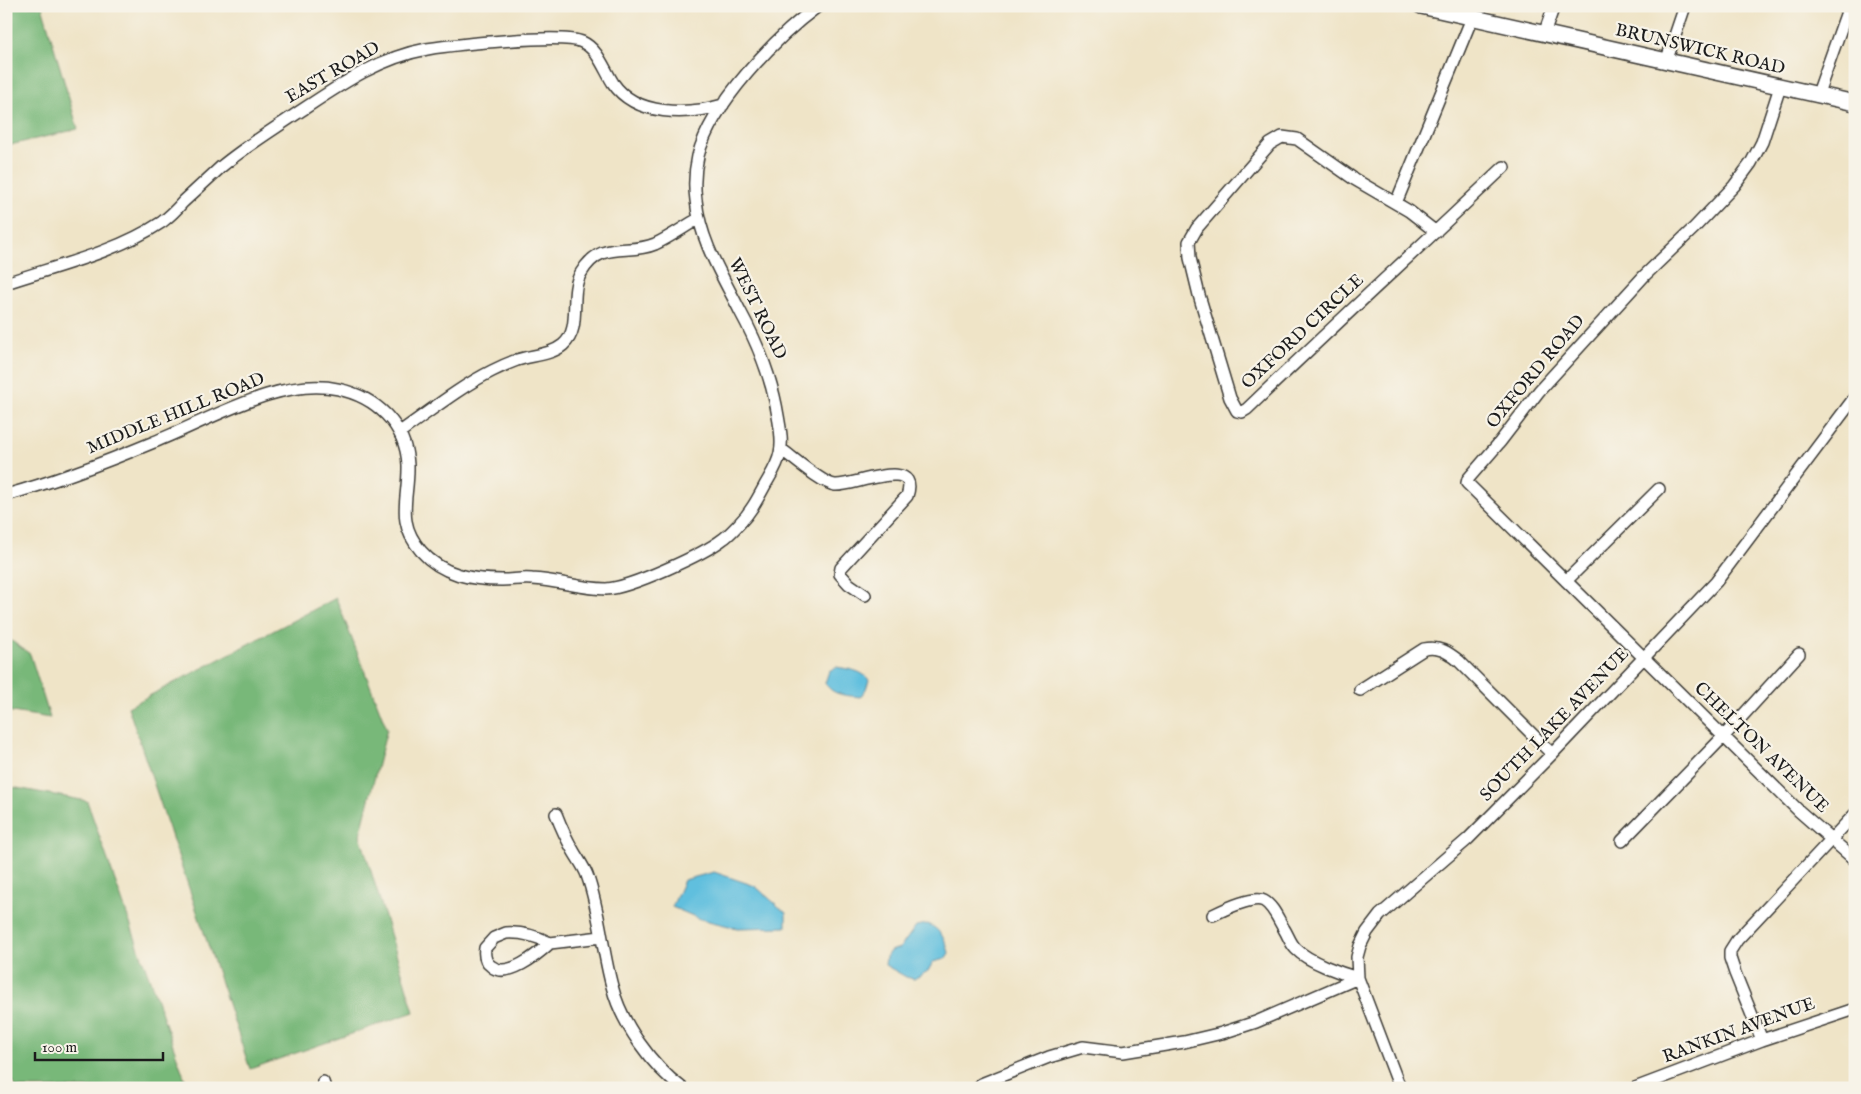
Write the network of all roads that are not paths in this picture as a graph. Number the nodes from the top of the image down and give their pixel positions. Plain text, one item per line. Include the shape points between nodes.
1 (818, 6) edge
2 (1421, 6) edge
3 (1554, 6) edge
4 (1685, 6) edge
5 (1849, 6) edge
6 (1438, 8) edge
7 (1472, 18) junction
8 (1544, 34) junction
9 (1666, 62) junction
10 (1780, 87) junction
11 (1817, 96) junction
12 (1855, 103) edge
13 (722, 105) junction
14 (1504, 167) dead end
15 (1396, 203) junction
16 (698, 219) junction
17 (1436, 232) junction
18 (6, 283) edge
19 (1855, 397) edge
20 (400, 432) junction
21 (781, 449) junction
22 (1659, 489) dead end
23 (6, 495) edge
24 (1566, 581) junction
25 (865, 595) dead end
26 (1799, 654) dead end
27 (1645, 658) junction
28 (1360, 690) dead end
29 (1724, 736) junction
30 (1552, 754) junction
31 (556, 814) dead end
32 (1855, 814) edge
33 (1830, 839) junction
34 (1622, 841) dead end
35 (1855, 860) edge
36 (1213, 915) dead end
37 (601, 937) junction
38 (550, 944) junction
39 (1358, 978) junction
40 (1855, 1008) edge
41 (1762, 1040) junction
42 (668, 1084) edge
43 (981, 1084) dead end
44 (682, 1088) edge
45 (1400, 1088) edge
46 (1635, 1088) edge

1 - 13 street, WEST ROAD via 791,28
2 - 6 main road, BRUNSWICK ROAD
3 - 8 street
4 - 9 street
5 - 11 street
6 - 7 main road, BRUNSWICK ROAD
7 - 8 main road, BRUNSWICK ROAD
7 - 15 street
8 - 9 main road, BRUNSWICK ROAD
9 - 10 main road, BRUNSWICK ROAD
10 - 11 main road, BRUNSWICK ROAD
10 - 24 street, OXFORD ROAD via 1762,142 1734,186 1644,276 1538,390 1468,479 1471,488
11 - 12 main road, BRUNSWICK ROAD
13 - 16 street, WEST ROAD via 697,158 695,198
13 - 18 street, EAST ROAD via 690,111 643,107 618,89 593,49 576,40 495,42 401,55 381,62 342,84 264,135 224,164 164,221 96,253
14 - 17 street, OXFORD CIRCLE
15 - 17 street, OXFORD CIRCLE
15 - 17 street, OXFORD CIRCLE via 1296,140 1282,138 1270,144 1197,228 1190,242 1190,258 1227,388 1237,411 1247,408
16 - 20 street via 655,244 603,252 596,256 576,282 574,319 565,344 556,350 517,360 492,371
16 - 21 street, WEST ROAD via 707,248 756,341 768,372 776,399
19 - 27 street, SOUTH LAKE AVENUE via 1716,582
20 - 21 street, WEST ROAD via 407,451 408,468 405,519 416,545 430,560 463,577 528,578 611,589 628,585 696,555 721,540 751,510 776,465
20 - 23 street, MIDDLE HILL ROAD via 371,401 350,392 308,385 261,396 89,469
21 - 25 street via 834,486 894,474 907,479 910,488 907,496 841,568 840,574
22 - 24 street
24 - 27 street, OXFORD ROAD
26 - 29 street
27 - 29 street, CHELTON AVENUE
27 - 30 street, SOUTH LAKE AVENUE
28 - 30 street via 1424,649 1435,647 1459,661
29 - 33 street, CHELTON AVENUE
29 - 34 street
30 - 39 street, SOUTH LAKE AVENUE via 1468,839 1380,915 1360,946 1356,965
31 - 37 street via 586,874
32 - 33 street
33 - 35 street, CHELTON AVENUE
33 - 41 street via 1736,940 1730,951 1735,973
36 - 39 street via 1248,901 1264,901 1299,951
37 - 38 street
37 - 42 street via 612,988 624,1017
38 - 38 street via 521,965 504,970 492,968 485,956 488,943 506,933 531,935
39 - 43 street via 1256,1022 1222,1033 1123,1052 1083,1047
39 - 45 street, SOUTH LAKE AVENUE
40 - 41 street, RANKIN AVENUE
41 - 46 street, RANKIN AVENUE
42 - 44 street

